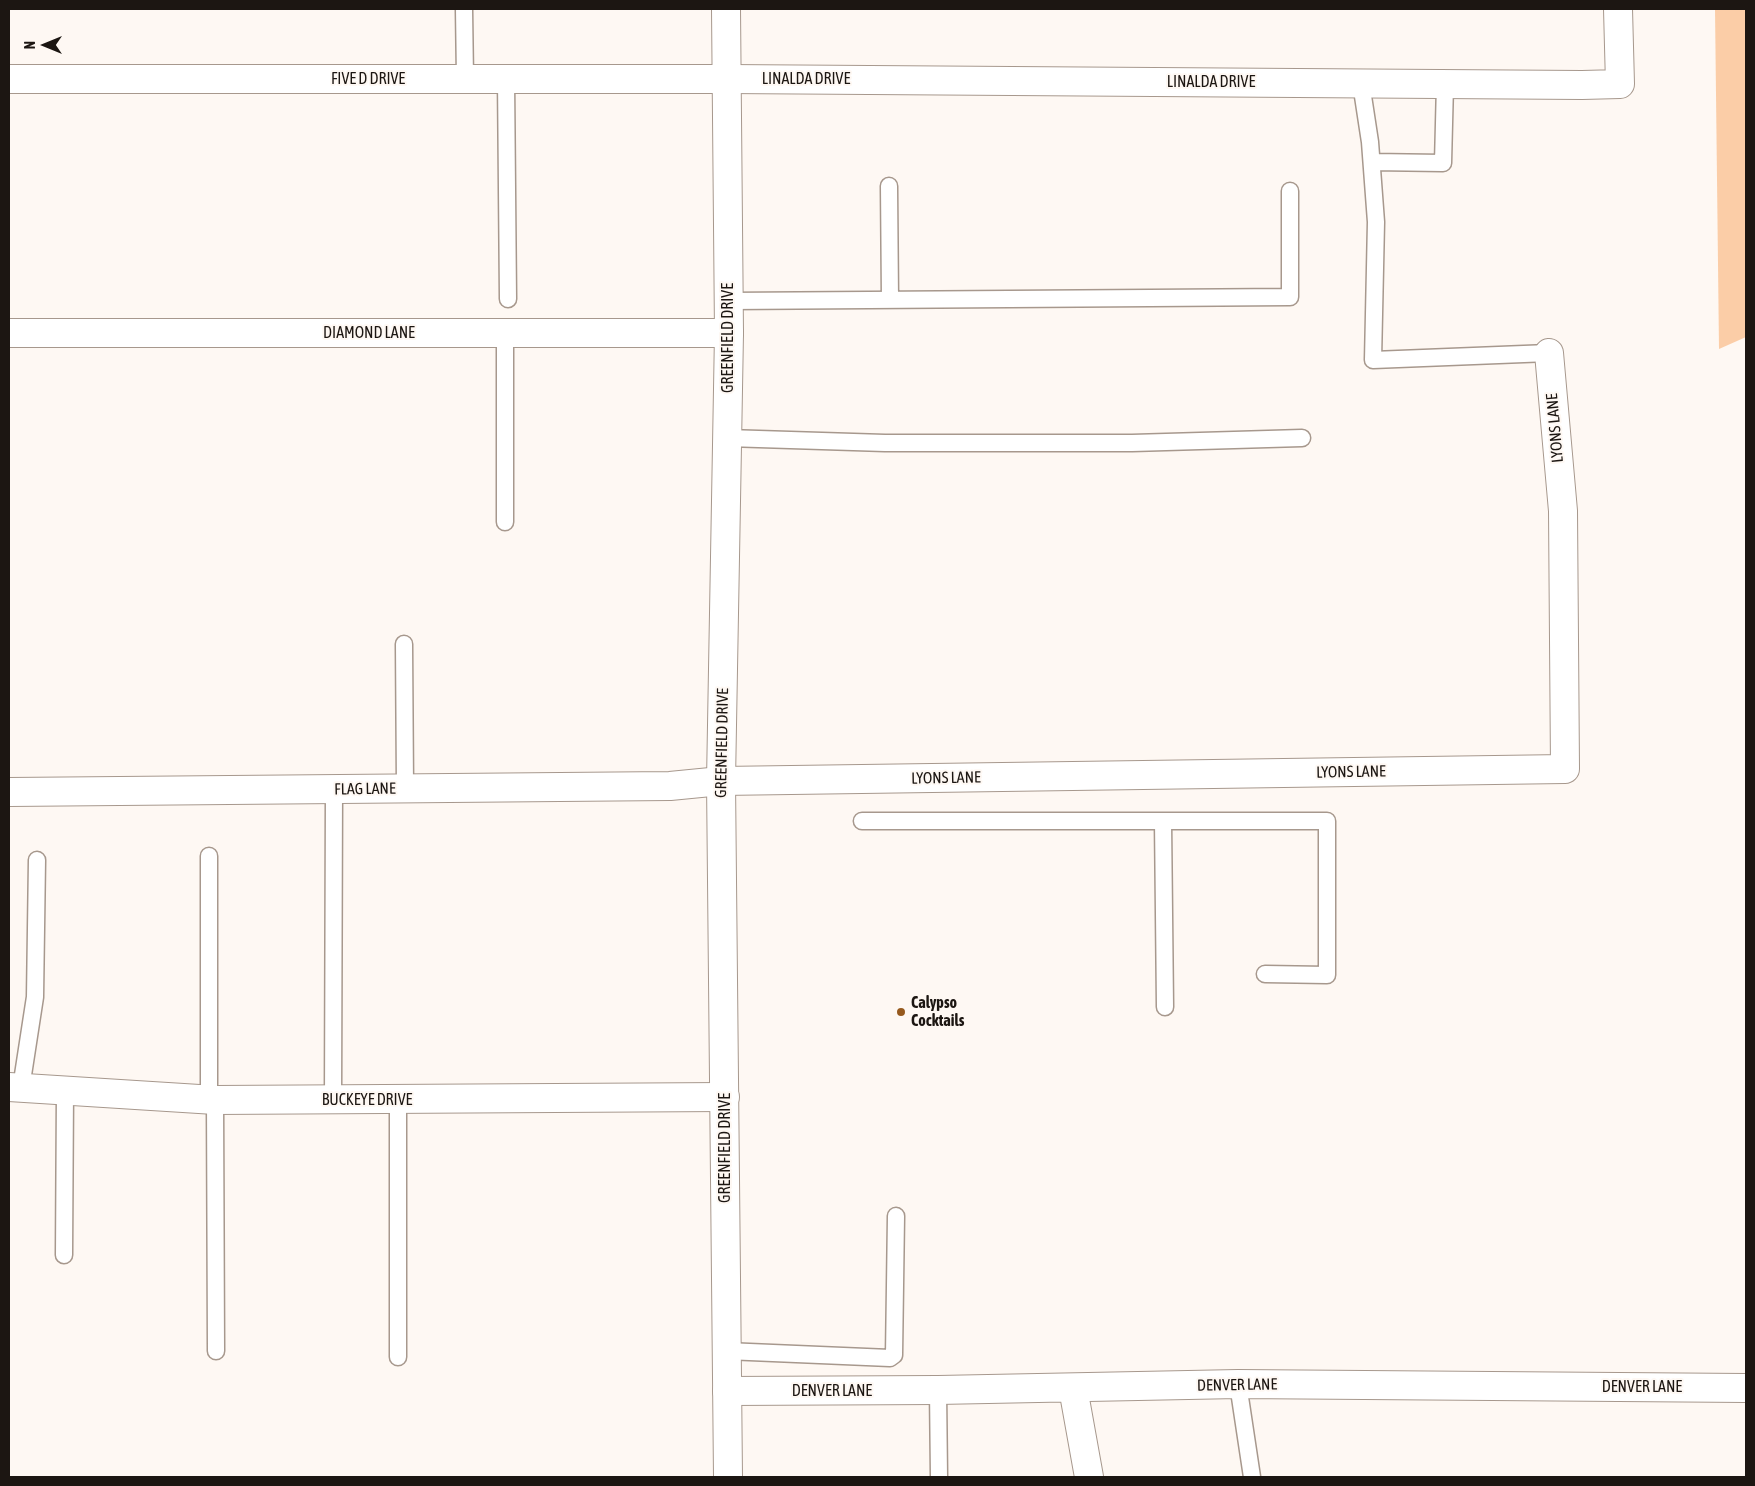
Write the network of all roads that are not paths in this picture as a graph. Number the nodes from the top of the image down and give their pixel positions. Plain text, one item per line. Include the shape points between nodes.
1 (464, 9) edge
2 (726, 9) edge
3 (1618, 9) edge
4 (9, 78) edge
5 (465, 78) junction
6 (506, 78) junction
7 (727, 78) junction
8 (1361, 83) junction
9 (1445, 84) junction
10 (1372, 162) junction
11 (889, 186) dead end
12 (1290, 192) dead end
13 (508, 299) dead end
14 (890, 300) junction
15 (728, 301) junction
16 (9, 334) edge
17 (505, 334) junction
18 (729, 334) junction
19 (1549, 353) joint
20 (727, 438) junction
21 (1302, 438) dead end
22 (505, 522) dead end
23 (404, 644) dead end
24 (721, 781) junction
25 (405, 788) junction
26 (334, 789) junction
27 (9, 792) edge
28 (862, 821) dead end
29 (1164, 821) junction
30 (210, 856) dead end
31 (37, 860) dead end
32 (1266, 974) dead end
33 (1165, 1007) dead end
34 (15, 1088) edge
35 (65, 1090) junction
36 (725, 1097) junction
37 (212, 1100) junction
38 (333, 1100) junction
39 (398, 1100) junction
40 (896, 1216) dead end
41 (64, 1255) dead end
42 (216, 1351) dead end
43 (726, 1351) junction
44 (398, 1357) dead end
45 (1238, 1384) junction
46 (1073, 1388) junction
47 (1746, 1388) edge
48 (938, 1390) junction
49 (727, 1391) junction
50 (728, 1477) edge
51 (939, 1477) edge
52 (1089, 1477) edge
53 (1252, 1477) edge

1 - 5 lane
2 - 7 street, GREENFIELD DRIVE
3 - 9 street, LINALDA DRIVE via 1620,84
4 - 5 street, FIVE D DRIVE
5 - 6 street, FIVE D DRIVE
6 - 7 street, FIVE D DRIVE
6 - 13 lane
7 - 8 street, LINALDA DRIVE
7 - 15 street, GREENFIELD DRIVE
8 - 9 street, LINALDA DRIVE
8 - 10 lane
9 - 10 lane via 1444,163
10 - 19 lane via 1376,222 1373,360
11 - 14 lane
12 - 14 lane via 1290,297
14 - 15 lane
15 - 18 street, GREENFIELD DRIVE
16 - 17 street, DIAMOND LANE
17 - 18 street, DIAMOND LANE
17 - 22 lane
18 - 20 street, GREENFIELD DRIVE
19 - 24 street, LYONS LANE via 1563,511 1565,770
20 - 21 lane via 885,443 1132,443
20 - 24 street, GREENFIELD DRIVE
23 - 25 lane
24 - 25 street, FLAG LANE via 670,786
24 - 36 street, GREENFIELD DRIVE
25 - 26 street, FLAG LANE
26 - 27 street, FLAG LANE
26 - 38 lane
28 - 29 lane
29 - 32 lane via 1327,821 1327,975
29 - 33 lane
30 - 37 lane
31 - 34 lane via 35,997
34 - 35 street, BUCKEYE DRIVE
35 - 37 street, BUCKEYE DRIVE
35 - 41 lane
36 - 39 street, BUCKEYE DRIVE
36 - 43 street, GREENFIELD DRIVE
37 - 38 street, BUCKEYE DRIVE
37 - 42 lane
38 - 39 street, BUCKEYE DRIVE
39 - 44 lane
40 - 43 lane via 894,1355 890,1358
43 - 49 street, GREENFIELD DRIVE
45 - 46 street, DENVER LANE
45 - 47 street, DENVER LANE
45 - 53 lane
46 - 48 street, DENVER LANE
46 - 52 street
48 - 49 street, DENVER LANE
48 - 51 lane
49 - 50 street, GREENFIELD DRIVE

